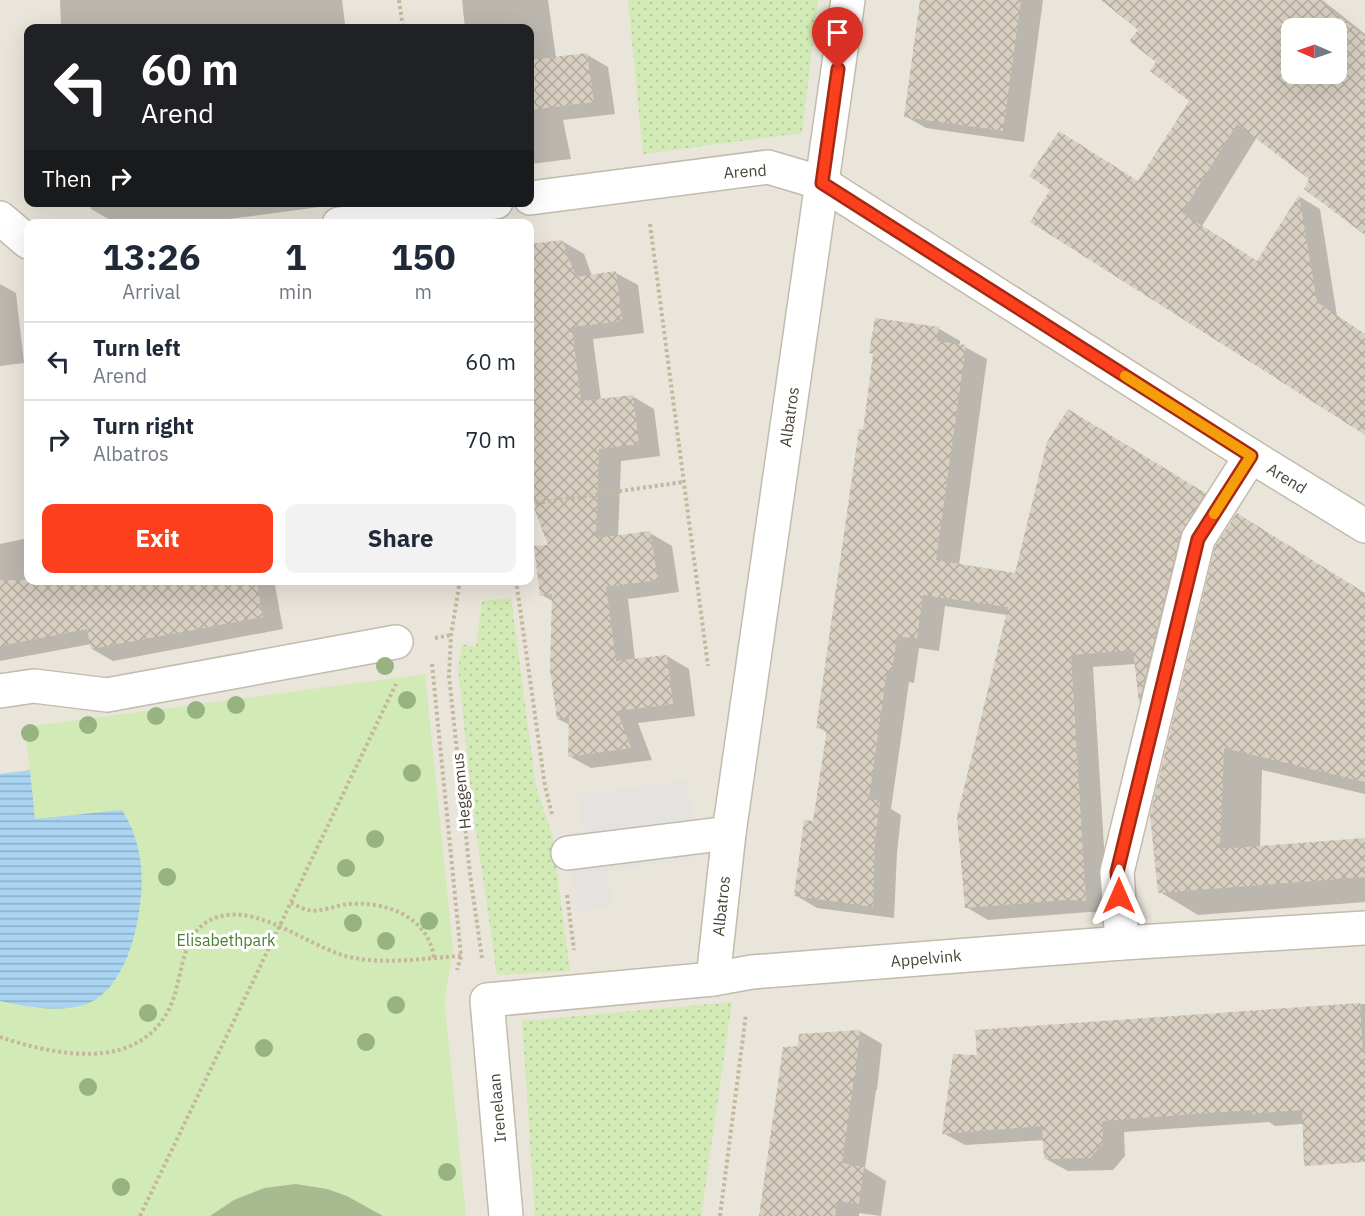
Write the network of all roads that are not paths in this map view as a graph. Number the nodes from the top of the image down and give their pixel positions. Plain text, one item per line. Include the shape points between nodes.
1 (848, 0) edge
2 (822, 183) junction
3 (534, 197) edge
4 (460, 207) edge
5 (0, 218) edge
6 (375, 219) edge
7 (24, 239) edge
8 (1251, 456) junction
9 (1365, 526) edge
10 (396, 642) road end
11 (0, 691) edge
12 (729, 834) junction
13 (568, 854) dead end
14 (1365, 928) edge
15 (1122, 943) junction
16 (713, 979) junction
17 (487, 1000) joint
18 (506, 1216) edge

1 - 2 street, Albatros
2 - 3 street, Arend via 768,167
2 - 8 street, Arend
2 - 12 street, Albatros
4 - 6 street
5 - 7 street
8 - 9 street, Arend
8 - 15 street via 1198,539 1117,872
10 - 11 street via 107,695 34,686
12 - 13 street
12 - 16 street, Albatros
14 - 15 street, Appelvink
15 - 16 street, Appelvink via 752,972
16 - 17 street, Appelvink
17 - 18 street, Irenelaan

